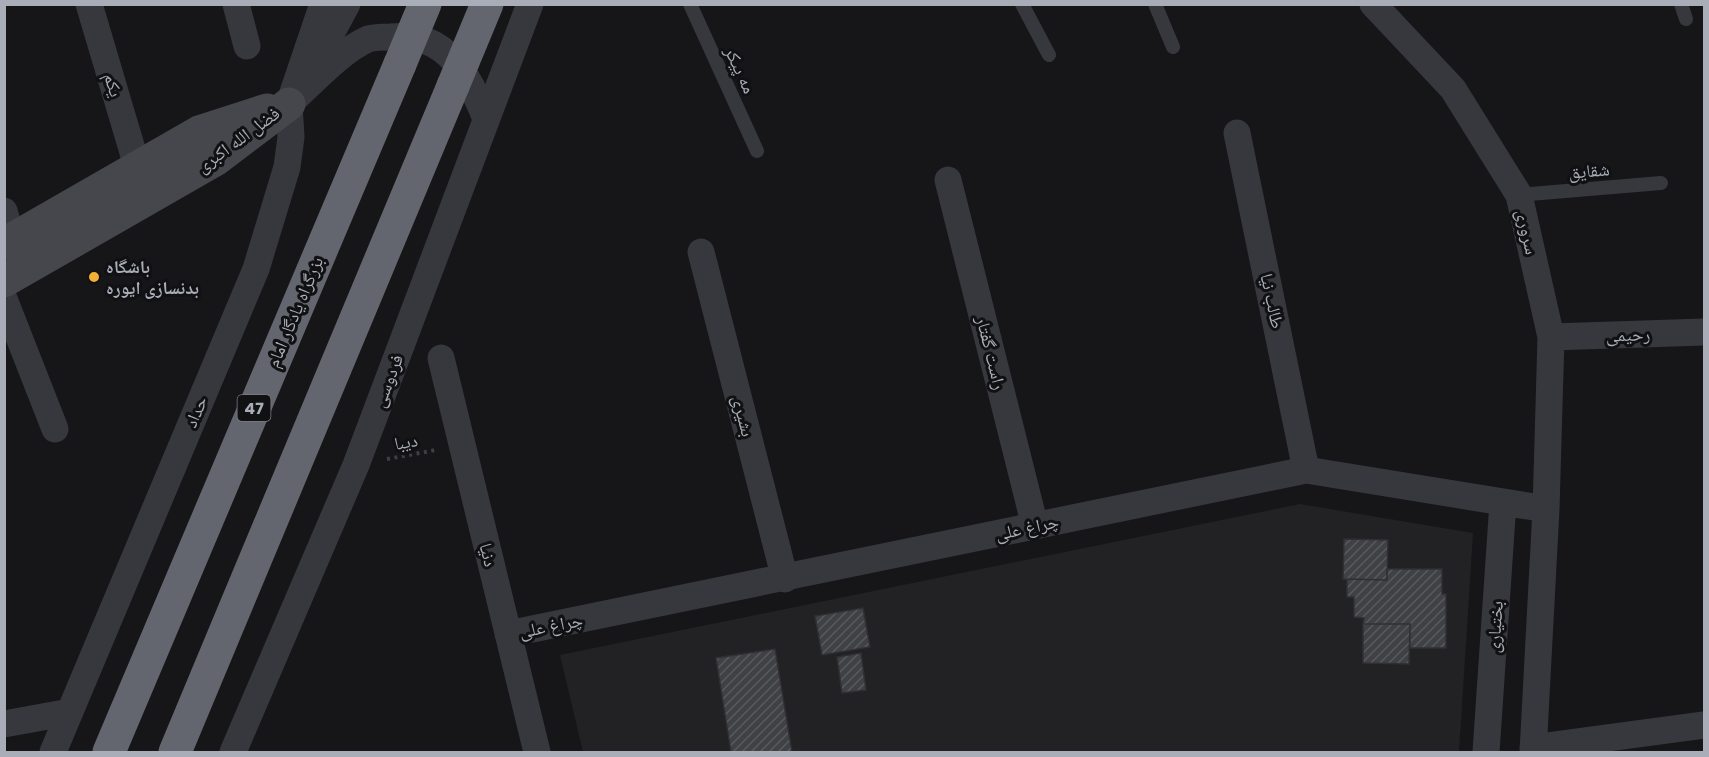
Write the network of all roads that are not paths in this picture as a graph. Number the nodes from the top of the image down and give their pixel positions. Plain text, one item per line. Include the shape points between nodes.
1 (89, 4) edge
2 (236, 4) edge
3 (323, 4) edge
4 (347, 4) edge
5 (424, 4) edge
6 (488, 4) edge
7 (530, 4) edge
8 (690, 4) edge
9 (1022, 4) edge
10 (1155, 4) edge
11 (1373, 4) edge
12 (1681, 4) edge
13 (1686, 19) dead end
14 (247, 46) dead end
15 (1173, 47) dead end
16 (1049, 55) dead end
17 (289, 104) junction
18 (486, 119) junction
19 (1237, 133) dead end
20 (757, 151) dead end
21 (137, 166) junction
22 (948, 180) dead end
23 (1661, 183) dead end
24 (1519, 195) junction
25 (7, 231) edge
26 (700, 252) dead end
27 (4, 281) edge
28 (4, 299) edge
29 (1704, 332) edge
30 (1551, 338) junction
31 (441, 358) dead end
32 (55, 429) dead end
33 (1306, 470) junction
34 (1503, 502) junction
35 (1546, 509) junction
36 (1035, 526) junction
37 (784, 579) junction
38 (508, 634) junction
39 (70, 712) junction
40 (4, 724) edge
41 (1704, 725) edge
42 (1533, 750) edge
43 (53, 753) edge
44 (109, 753) edge
45 (175, 753) edge
46 (233, 753) edge
47 (537, 753) edge
48 (1486, 753) edge

1 - 21 street, یکم
2 - 14 street
3 - 17 street
4 - 17 street via 329,42
5 - 44 highway, بزرگراه یادگار امام / 47, bridge
6 - 45 highway, bridge
7 - 18 street, فردوسی
8 - 20 lane, مه‌ پیکر
9 - 16 lane
10 - 15 lane
11 - 24 street, سروری via 1453,89
12 - 13 lane
17 - 18 street via 369,39 411,35 437,45 454,60 472,84
17 - 21 street, فضل الله اکبری via 199,132
17 - 27 street, فضل الله اکبری via 215,160
17 - 39 street, حداد via 291,137 287,167 256,270
18 - 46 street, فردوسی via 356,465
19 - 33 street, طالب‌ نیا
21 - 25 street, فضل الله اکبری
22 - 36 street, راست گفتار
23 - 24 lane, شقایق
24 - 30 street, سروری
26 - 37 street, بشیری
28 - 32 street
29 - 30 street, رحیمی
30 - 35 street, سروری
31 - 38 street, دنیا
33 - 34 street, چراغ‌ علی
33 - 36 street, چراغ‌ علی
34 - 35 street, چراغ‌ علی
34 - 48 street, بختیاری
35 - 42 street
36 - 37 street, چراغ‌ علی
37 - 38 street, چراغ‌ علی
38 - 47 street, دنیا
39 - 40 street
39 - 43 street, حداد
41 - 42 street

